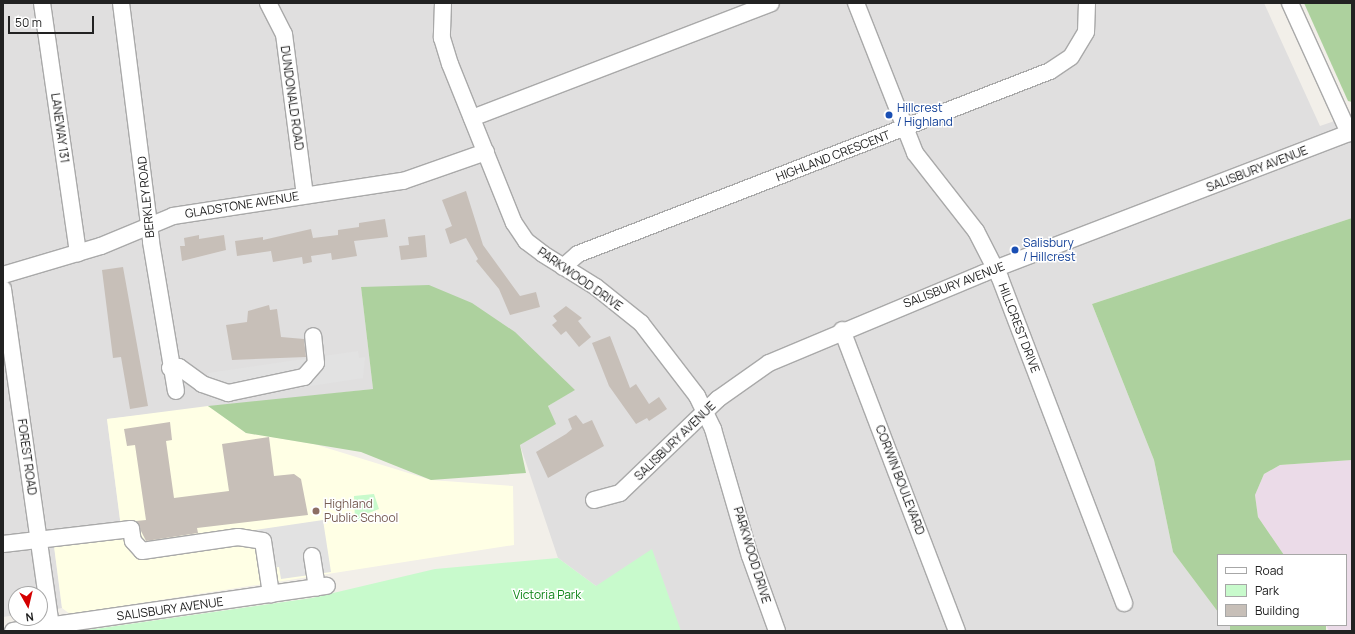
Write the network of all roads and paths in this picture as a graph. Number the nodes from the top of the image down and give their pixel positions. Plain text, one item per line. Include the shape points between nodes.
1 (42, 3) edge
2 (121, 3) edge
3 (268, 3) edge
4 (443, 3) edge
5 (771, 3) edge
6 (856, 3) edge
7 (1087, 3) edge
8 (1290, 3) edge
9 (472, 118) junction
10 (904, 128) junction
11 (1350, 132) edge
12 (486, 152) junction
13 (305, 195) junction
14 (150, 225) junction
15 (78, 253) junction
16 (563, 267) junction
17 (995, 269) junction
18 (3, 275) edge
19 (3, 289) edge
20 (842, 330) junction
21 (312, 336) dead end
22 (170, 368) junction
23 (176, 390) dead end
24 (706, 412) junction
25 (594, 500) dead end
26 (39, 540) junction
27 (3, 544) edge
28 (312, 556) dead end
29 (271, 594) junction
30 (1124, 603) dead end
31 (51, 626) junction
32 (13, 631) edge
33 (777, 631) edge
34 (957, 631) edge

1 - 15 street, LANEWAY 131
2 - 14 street, BERKLEY ROAD
3 - 13 street, DUNDONALD ROAD via 284,34
4 - 9 street, PARKWOOD DRIVE via 442,38
5 - 9 street
6 - 10 street, HILLCREST DRIVE
7 - 10 street, HIGHLAND CRESCENT via 1086,32 1071,57 1050,71
8 - 11 street
9 - 12 street, PARKWOOD DRIVE
10 - 16 street, HIGHLAND CRESCENT via 578,254
10 - 17 street, HILLCREST DRIVE via 915,153 976,231
11 - 17 street, SALISBURY AVENUE
12 - 13 street, GLADSTONE AVENUE via 403,181
12 - 16 street, PARKWOOD DRIVE via 514,223 526,241
13 - 14 street, GLADSTONE AVENUE via 173,216
14 - 15 street, GLADSTONE AVENUE
14 - 22 street, BERKLEY ROAD
15 - 18 street, GLADSTONE AVENUE
16 - 24 street, PARKWOOD DRIVE via 596,287 640,323
17 - 20 street, SALISBURY AVENUE
17 - 30 street, HILLCREST DRIVE
19 - 26 street, FOREST ROAD
20 - 24 street, SALISBURY AVENUE via 769,363
20 - 34 street, CORWIN BOULEVARD
21 - 22 street via 316,363 304,377 228,393 202,384 179,367
22 - 23 street, BERKLEY ROAD
24 - 25 street, SALISBURY AVENUE via 620,493
24 - 33 street, PARKWOOD DRIVE
26 - 27 street
26 - 29 street via 131,529 133,541 142,551 238,536 263,541
26 - 31 street, FOREST ROAD
28 - 29 street, SALISBURY AVENUE via 322,587
29 - 31 street, SALISBURY AVENUE
31 - 32 street, SALISBURY AVENUE

